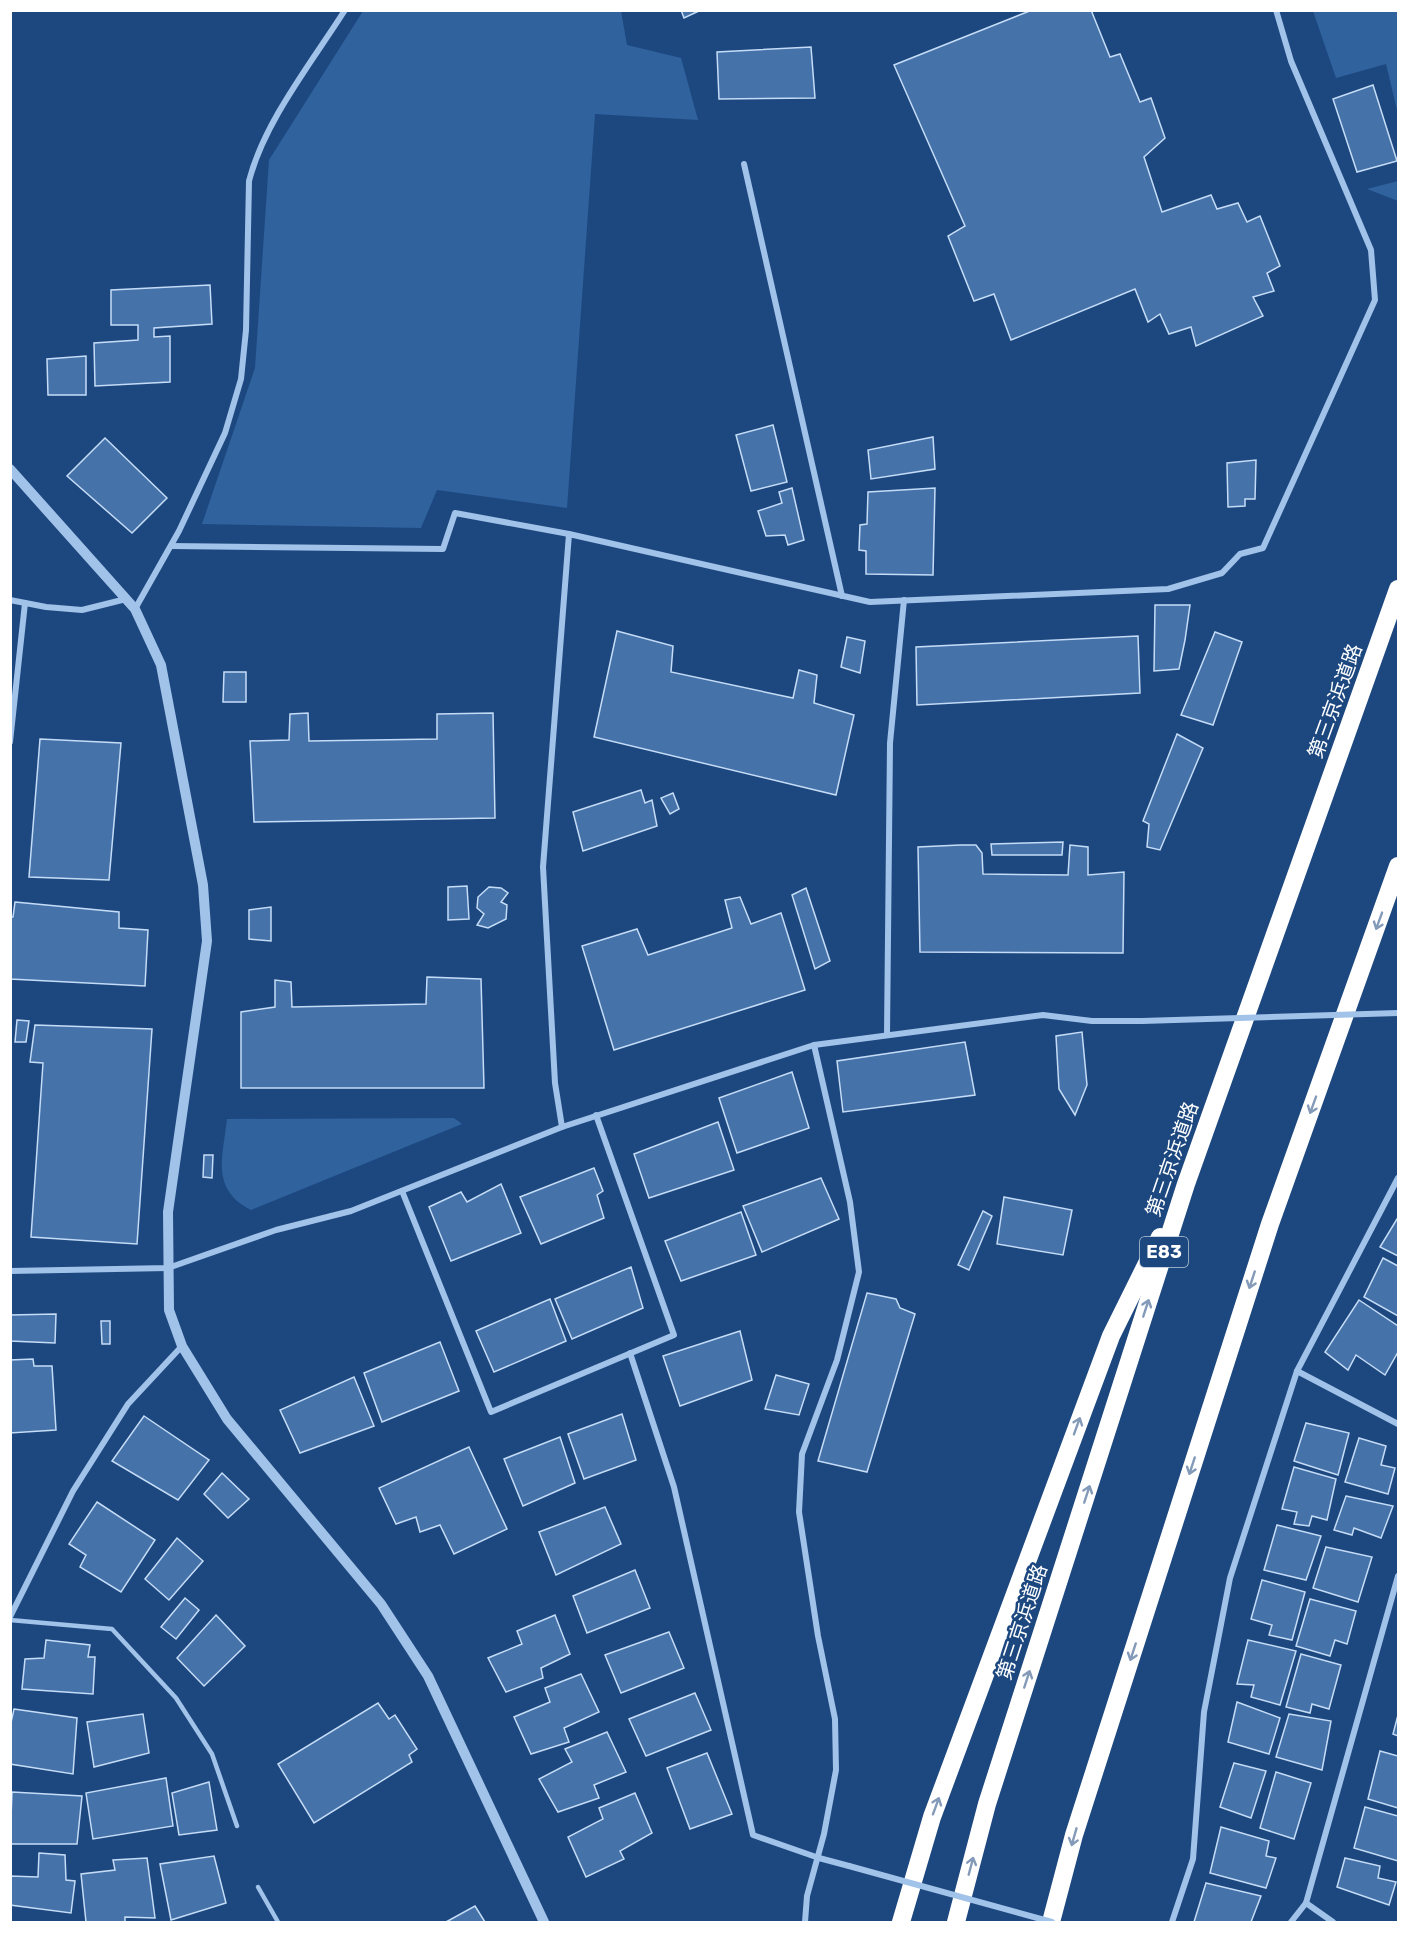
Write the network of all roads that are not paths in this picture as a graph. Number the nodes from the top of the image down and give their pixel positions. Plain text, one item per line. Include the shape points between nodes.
1 (345, 10) edge
2 (1276, 10) edge
3 (744, 164) dead end
4 (10, 469) edge
5 (569, 534) junction
6 (171, 546) junction
7 (1398, 589) edge
8 (842, 596) junction
9 (126, 599) junction
10 (10, 600) edge
11 (904, 600) junction
12 (25, 603) junction
13 (135, 609) junction
14 (10, 742) edge
15 (1398, 866) edge
16 (1398, 1013) edge
17 (887, 1035) junction
18 (814, 1045) junction
19 (596, 1115) junction
20 (562, 1127) junction
21 (1398, 1178) edge
22 (1186, 1184) junction
23 (402, 1191) junction
24 (168, 1268) junction
25 (10, 1271) edge
26 (182, 1346) junction
27 (630, 1353) junction
28 (1297, 1371) junction
29 (1398, 1424) edge
30 (1398, 1576) edge
31 (10, 1619) edge
32 (237, 1826) dead end
33 (819, 1858) junction
34 (258, 1887) dead end
35 (1306, 1903) junction
36 (278, 1923) edge
37 (544, 1923) edge
38 (805, 1923) edge
39 (901, 1923) edge
40 (956, 1923) edge
41 (1051, 1923) edge
42 (1172, 1923) edge
43 (1291, 1923) edge
44 (1333, 1923) edge

1 - 6 street via 270,127 255,158 249,181 246,330 241,379 225,433
2 - 11 street via 1291,61 1371,250 1375,300 1263,548 1240,554 1222,573 1168,589
3 - 8 street
4 - 9 street
5 - 6 street via 455,513 443,549
5 - 8 street
5 - 20 street via 543,867 555,1083
6 - 13 street
7 - 22 highway, 第三京浜道路 / E83
8 - 11 street via 870,602
9 - 12 street via 82,610
9 - 13 street
10 - 12 street
11 - 17 street via 890,743
12 - 14 street
13 - 24 street via 161,665 203,885 207,941 168,1212
15 -> 41 highway via 1266,1236 1074,1834
16 - 17 street, bridge via 1142,1021 1092,1021 1043,1015
17 - 18 street
18 - 19 street
18 - 33 street via 850,1202 859,1272 837,1360 802,1454 799,1512 835,1719 836,1770
19 - 20 street
19 - 27 street via 674,1335
20 - 23 street
21 - 28 street
39 -> 22 highway via 932,1817 1111,1336
40 -> 22 highway, 第三京浜道路 / E83 via 987,1804
23 - 24 street via 351,1211 276,1230
23 - 27 street via 491,1412
24 - 25 street
24 - 26 street via 170,1310
26 - 31 street via 128,1404 73,1491
26 - 37 street via 227,1419 381,1604 428,1676
27 - 33 street via 674,1487 753,1834
28 - 29 street
28 - 42 street via 1230,1578 1204,1712 1193,1858
30 - 35 street
31 - 32 lane via 112,1629 176,1698 212,1754
33 - 38 street via 807,1896
33 - 41 street, bridge
34 - 36 lane
35 - 43 street
35 - 44 street

